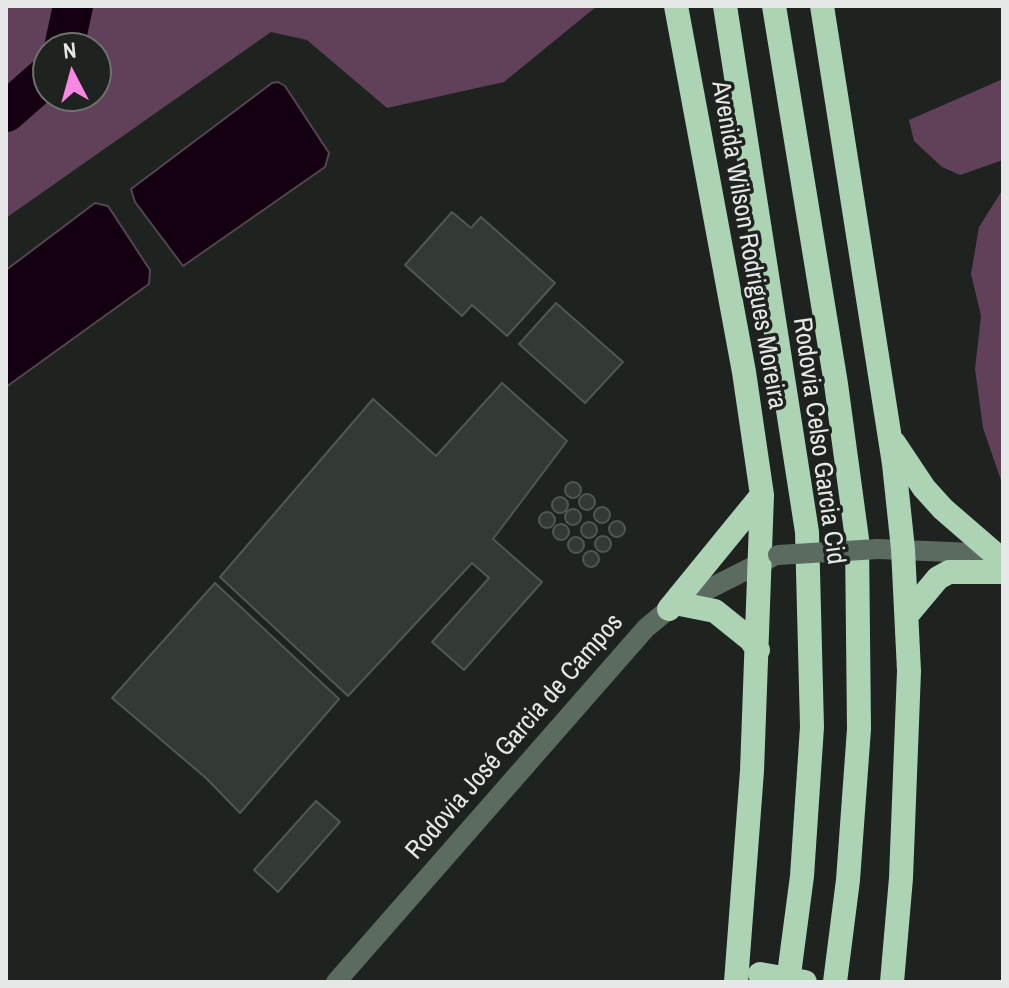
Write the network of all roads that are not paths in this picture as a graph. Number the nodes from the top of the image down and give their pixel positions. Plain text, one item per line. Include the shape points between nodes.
1 (676, 6) edge
2 (725, 6) edge
3 (774, 6) edge
4 (822, 6) edge
5 (889, 434) junction
6 (762, 495) junction
7 (903, 549) junction
8 (769, 558) junction
9 (1003, 566) edge
10 (674, 607) junction
11 (907, 615) junction
12 (758, 650) junction
13 (745, 975) edge
14 (336, 982) edge
15 (788, 982) edge
16 (805, 982) edge
17 (835, 982) edge
18 (892, 982) edge

1 - 6 highway, Avenida Wilson Rodrigues Moreira
2 - 15 highway, Rodovia Celso Garcia Cid via 807,532 812,727 802,876
3 - 17 highway, Rodovia Celso Garcia Cid via 857,539 859,729
4 - 5 highway
5 - 7 highway
5 - 9 highway via 924,488
6 - 8 highway
6 - 10 highway
7 - 8 street, bridge
7 - 9 street via 974,553
7 - 11 highway
8 - 10 street, Rodovia José Garcia de Campos
8 - 12 highway
9 - 11 highway via 949,572
10 - 12 highway via 715,611
10 - 14 street, Rodovia José Garcia de Campos via 646,628
11 - 18 highway via 901,878
12 - 13 highway
13 - 16 highway, bridge

